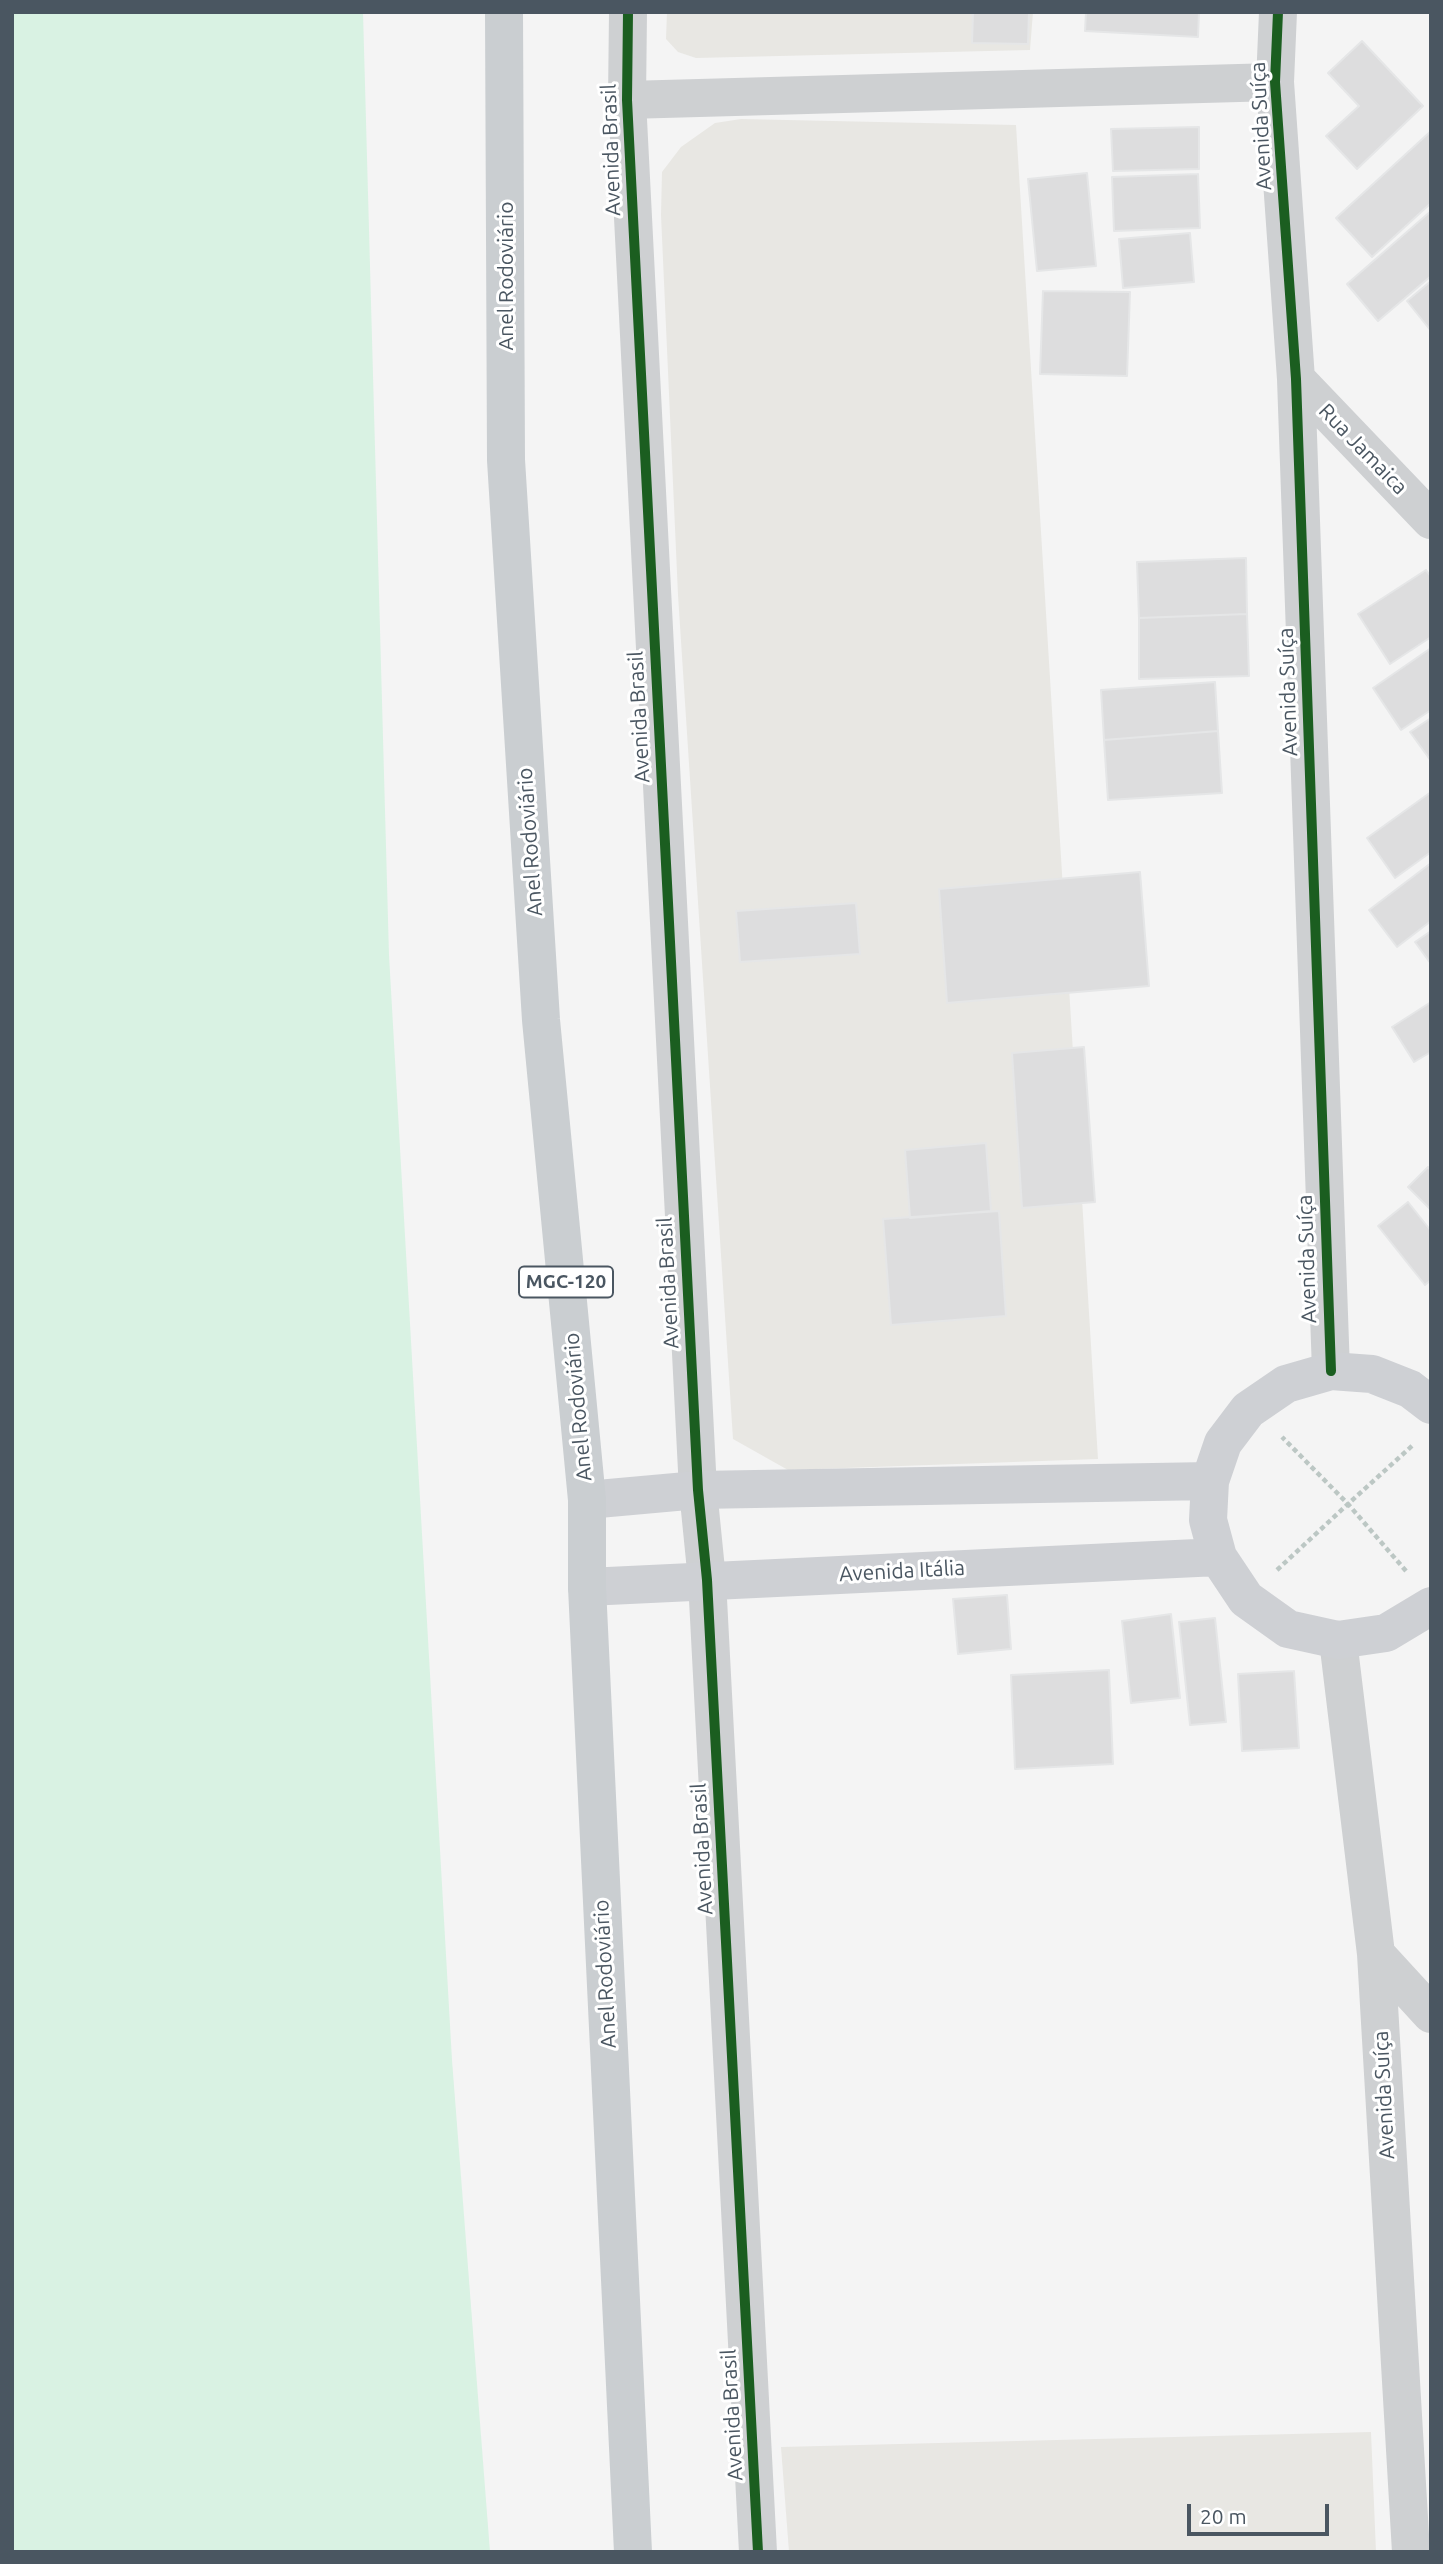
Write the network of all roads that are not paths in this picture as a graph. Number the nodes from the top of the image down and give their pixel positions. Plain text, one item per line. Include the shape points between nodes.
1 (504, 12) edge
2 (628, 12) edge
3 (1278, 12) edge
4 (1275, 82) junction
5 (627, 100) junction
6 (1296, 379) junction
7 (1431, 520) edge
8 (1331, 1371) junction
9 (1424, 1388) edge
10 (1210, 1481) junction
11 (698, 1490) junction
12 (587, 1500) junction
13 (1218, 1557) junction
14 (707, 1580) junction
15 (587, 1587) junction
16 (1429, 1607) edge
17 (1338, 1640) junction
18 (1376, 1954) junction
19 (1431, 2014) edge
20 (633, 2552) edge
21 (758, 2552) edge
22 (1411, 2552) edge

1 - 12 main road, Anel Rodoviário / MGC-120 via 506,460 541,1020
2 - 5 street, Avenida Brasil
3 - 4 street, Avenida Suíça
4 - 5 street
4 - 6 street, Avenida Suíça
5 - 11 street, Avenida Brasil
6 - 7 street, Rua Jamaica
6 - 8 street, Avenida Suíça
8 - 9 street via 1372,1374
8 - 10 street via 1286,1384 1248,1410 1223,1443
10 - 11 street
10 - 13 street via 1208,1520
11 - 12 street
11 - 14 street, Avenida Brasil
12 - 15 main road, Anel Rodoviário / MGC-120
13 - 14 street, Avenida Itália
13 - 17 street via 1246,1600 1288,1629
14 - 15 street, Avenida Itália
14 - 21 street, Avenida Brasil
15 - 20 main road, Anel Rodoviário / MGC-120
16 - 17 street via 1386,1633
17 - 18 street, Avenida Suíça
18 - 19 street
18 - 22 street, Avenida Suíça

